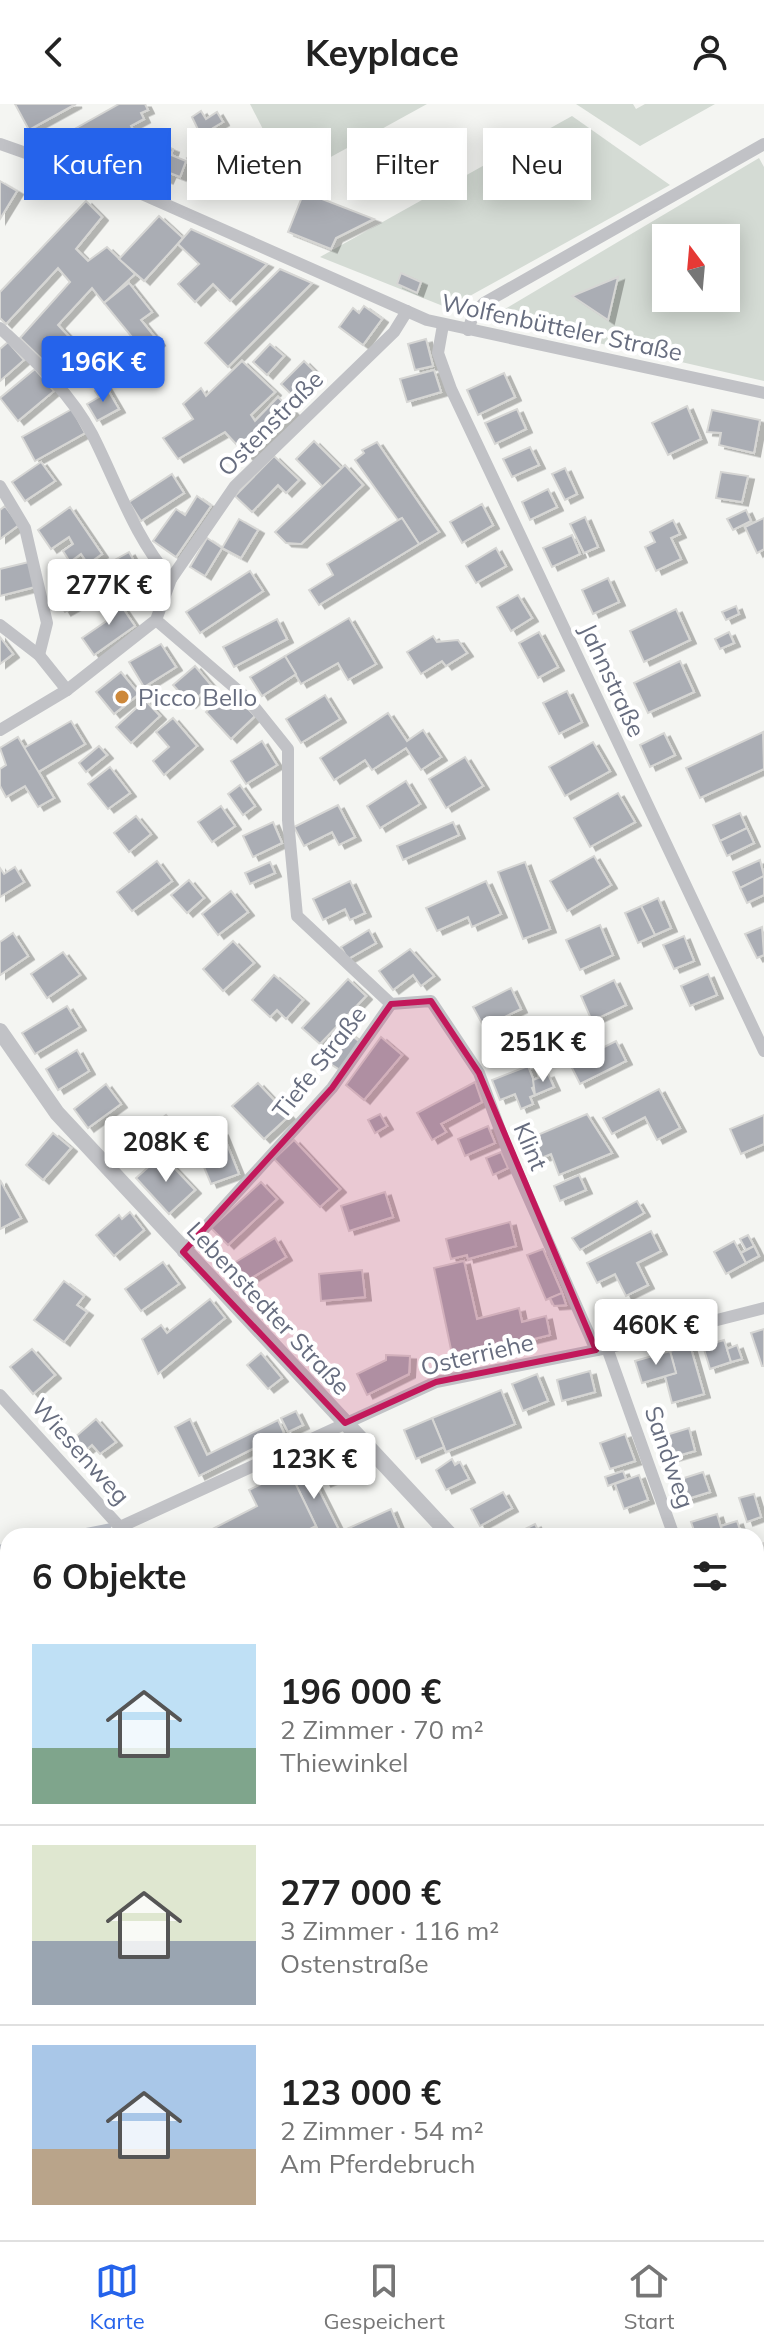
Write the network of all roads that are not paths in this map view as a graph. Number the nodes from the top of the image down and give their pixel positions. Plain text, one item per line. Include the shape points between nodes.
1 (0, 144) edge
2 (764, 144) edge
3 (407, 311) junction
4 (443, 325) junction
5 (0, 328) edge
6 (468, 330) junction
7 (764, 393) edge
8 (0, 486) edge
9 (171, 579) junction
10 (156, 620) junction
11 (0, 625) edge
12 (39, 655) junction
13 (67, 690) junction
14 (0, 730) edge
15 (391, 1004) junction
16 (0, 1031) edge
17 (764, 1051) edge
18 (183, 1252) junction
19 (764, 1308) edge
20 (602, 1349) junction
21 (0, 1395) edge
22 (345, 1423) junction
23 (121, 1528) edge
24 (130, 1528) edge
25 (443, 1528) edge
26 (671, 1528) edge

1 - 3 street, Wolfenbütteler Straße via 142,194
2 - 6 street via 484,303
3 - 4 street, Wolfenbütteler Straße
3 - 9 street, Ostenstraße via 394,332 235,486
4 - 6 street, Wolfenbütteler Straße
4 - 17 street, Jahnstraße via 438,353 451,389
5 - 9 street via 65,393 90,432 150,555
6 - 7 street, Wolfenbütteler Straße
8 - 12 street via 25,528 47,623
9 - 10 street, Ostenstraße
10 - 13 street
10 - 15 street via 248,699 288,749 297,916
11 - 12 street
12 - 13 street
13 - 14 street
15 - 18 street, Tiefe Straße via 332,1088
15 - 20 street, Klint via 431,1001 479,1073 507,1149
16 - 18 street, Lebenstedter Straße via 57,1113
18 - 22 street, Lebenstedter Straße
19 - 20 street, Osterriehe
20 - 22 street, Osterriehe via 436,1382
20 - 26 street, Sandweg
21 - 23 street, Wiesenweg
22 - 24 street, Osterriehe
22 - 25 street, Lebenstedter Straße

